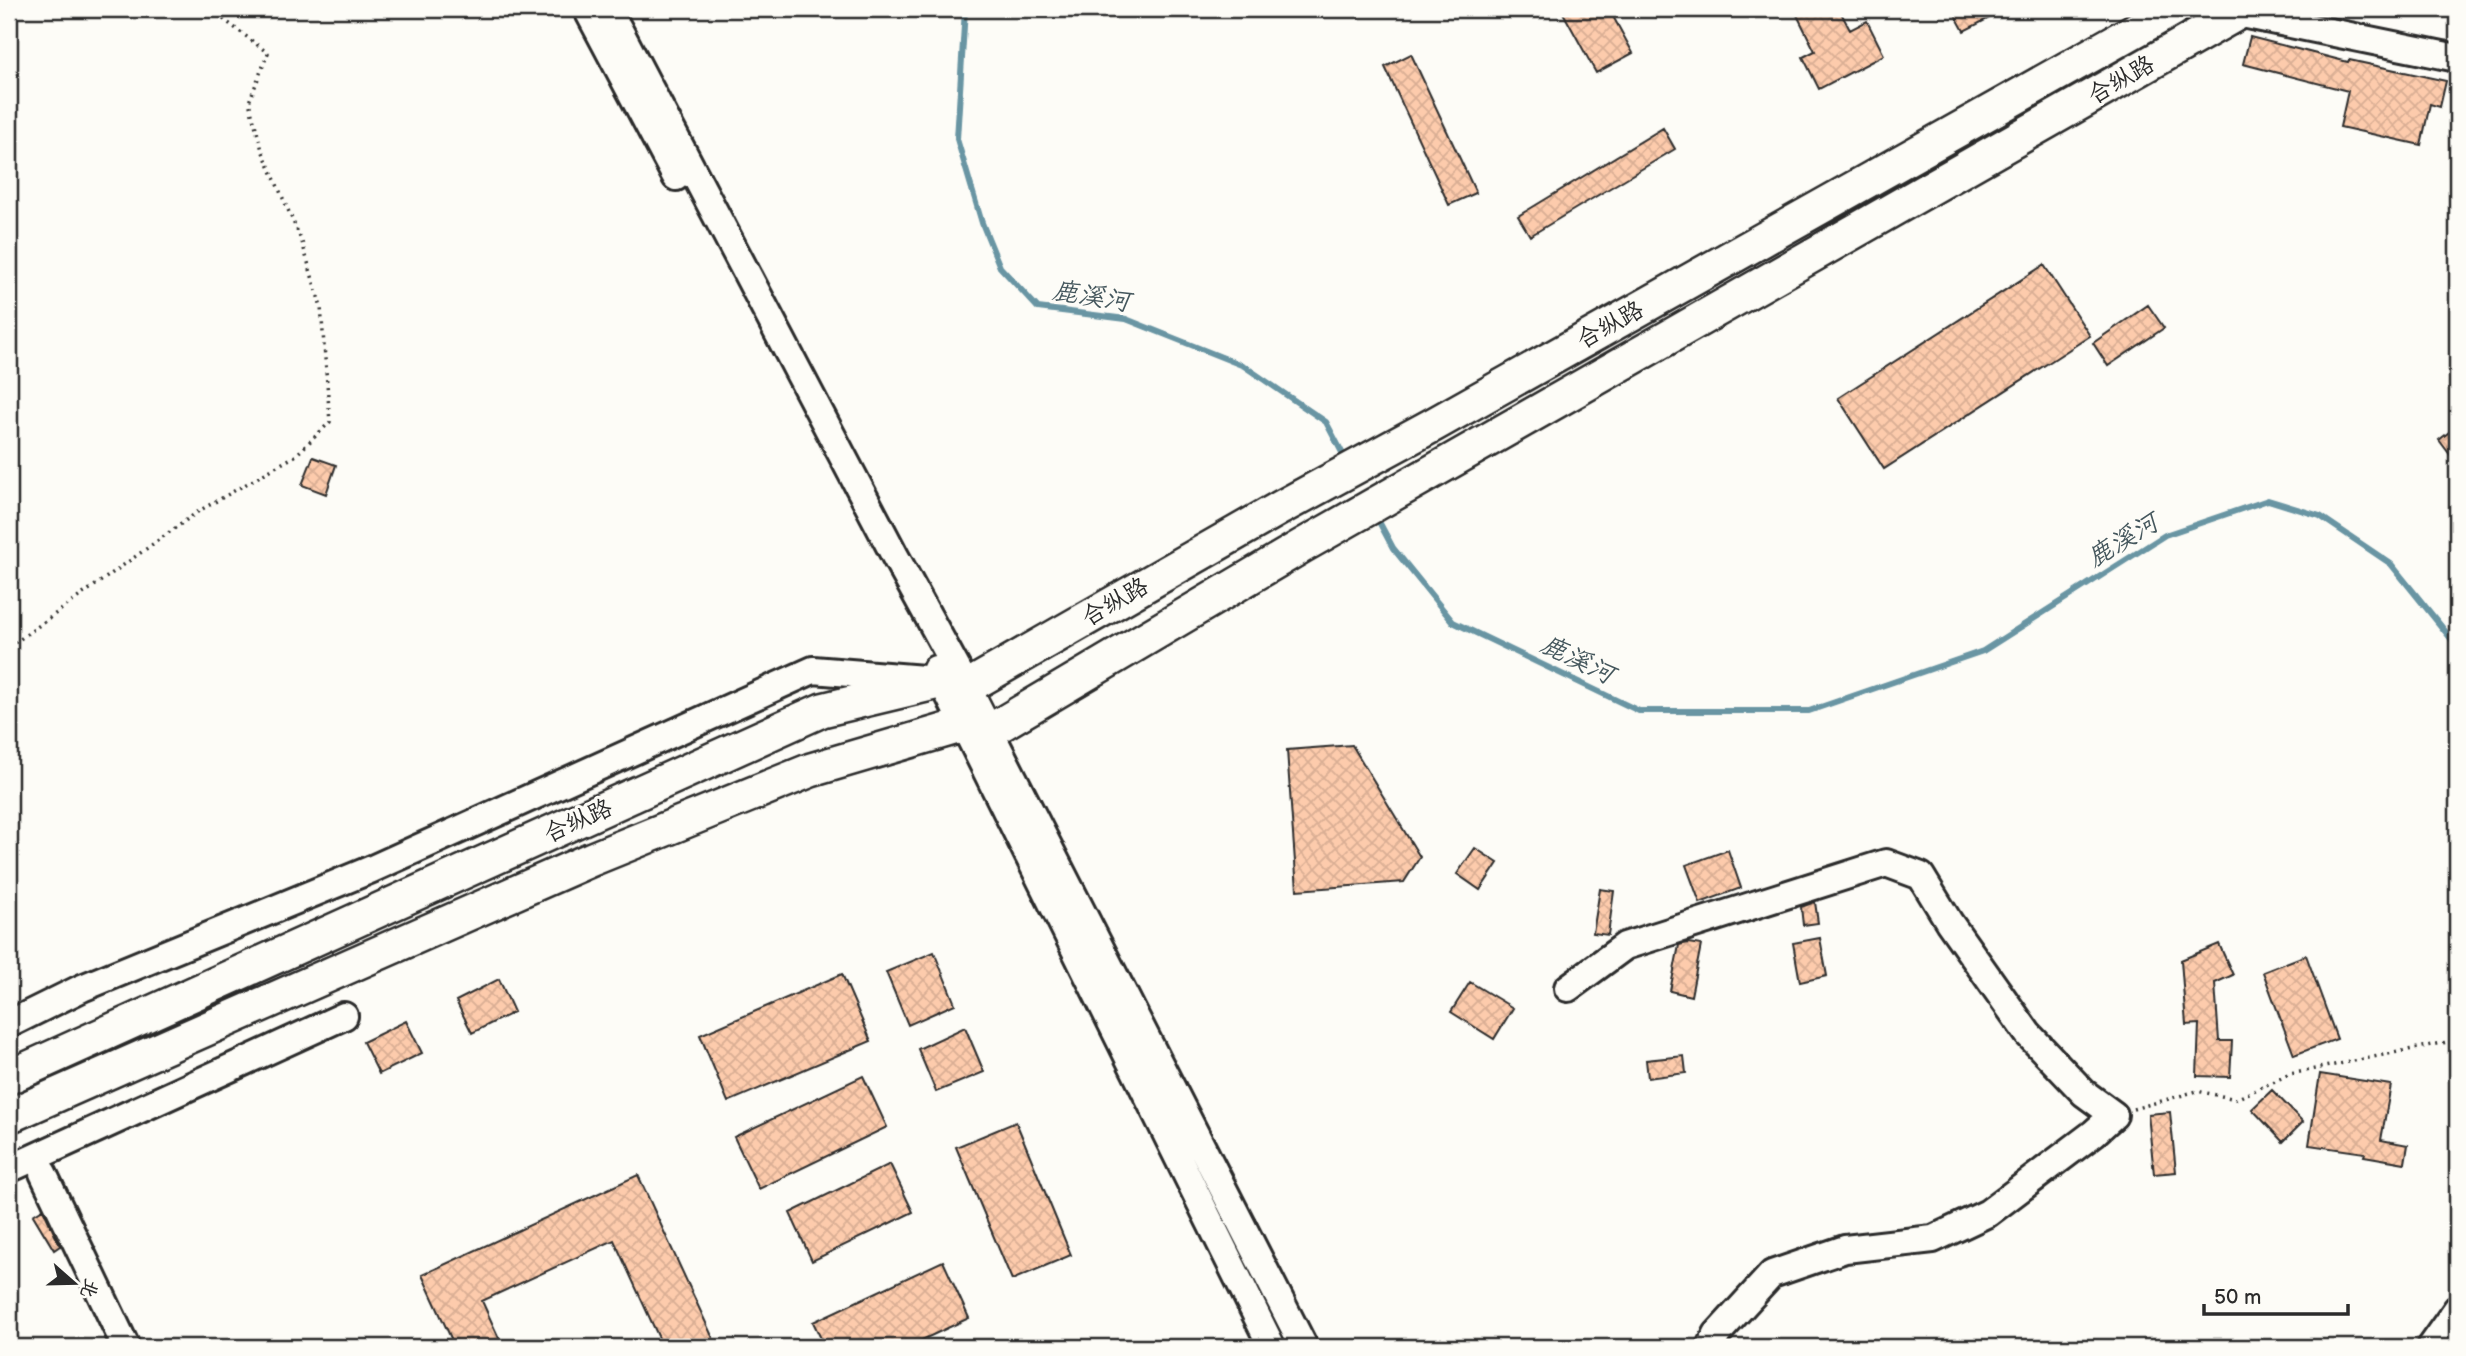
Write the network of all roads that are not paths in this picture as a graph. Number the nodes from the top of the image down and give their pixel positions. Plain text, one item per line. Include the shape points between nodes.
1 (587, 9) edge
2 (608, 9) edge
3 (2172, 9) edge
4 (2241, 11) edge
5 (2457, 58) edge
6 (955, 684) junction
7 (976, 729) junction
8 (1568, 988) dead end
9 (344, 1016) dead end
10 (9, 1024) edge
11 (9, 1077) edge
12 (9, 1115) edge
13 (9, 1169) edge
14 (43, 1173) dead end
15 (2457, 1309) edge
16 (126, 1347) edge
17 (1272, 1347) edge
18 (1304, 1347) edge
19 (1711, 1347) edge
20 (2430, 1347) edge

1 - 6 street
2 - 6 street via 895,556
3 - 6 main road, 合纵路 via 1433,425
4 - 5 street
4 - 7 main road, 合纵路
6 - 7 street
6 - 10 street via 813,670 372,869 82,988
6 - 11 main road, 合纵路 via 822,710
7 - 12 main road, 合纵路 via 811,770 605,854
7 - 17 street
7 - 18 street
8 - 19 street via 1625,946 1886,863 1921,876 2028,1034 2084,1093 2114,1115 1988,1213 1933,1239 1845,1249 1772,1274 1717,1334
9 - 13 street
14 - 16 street
15 - 20 street

